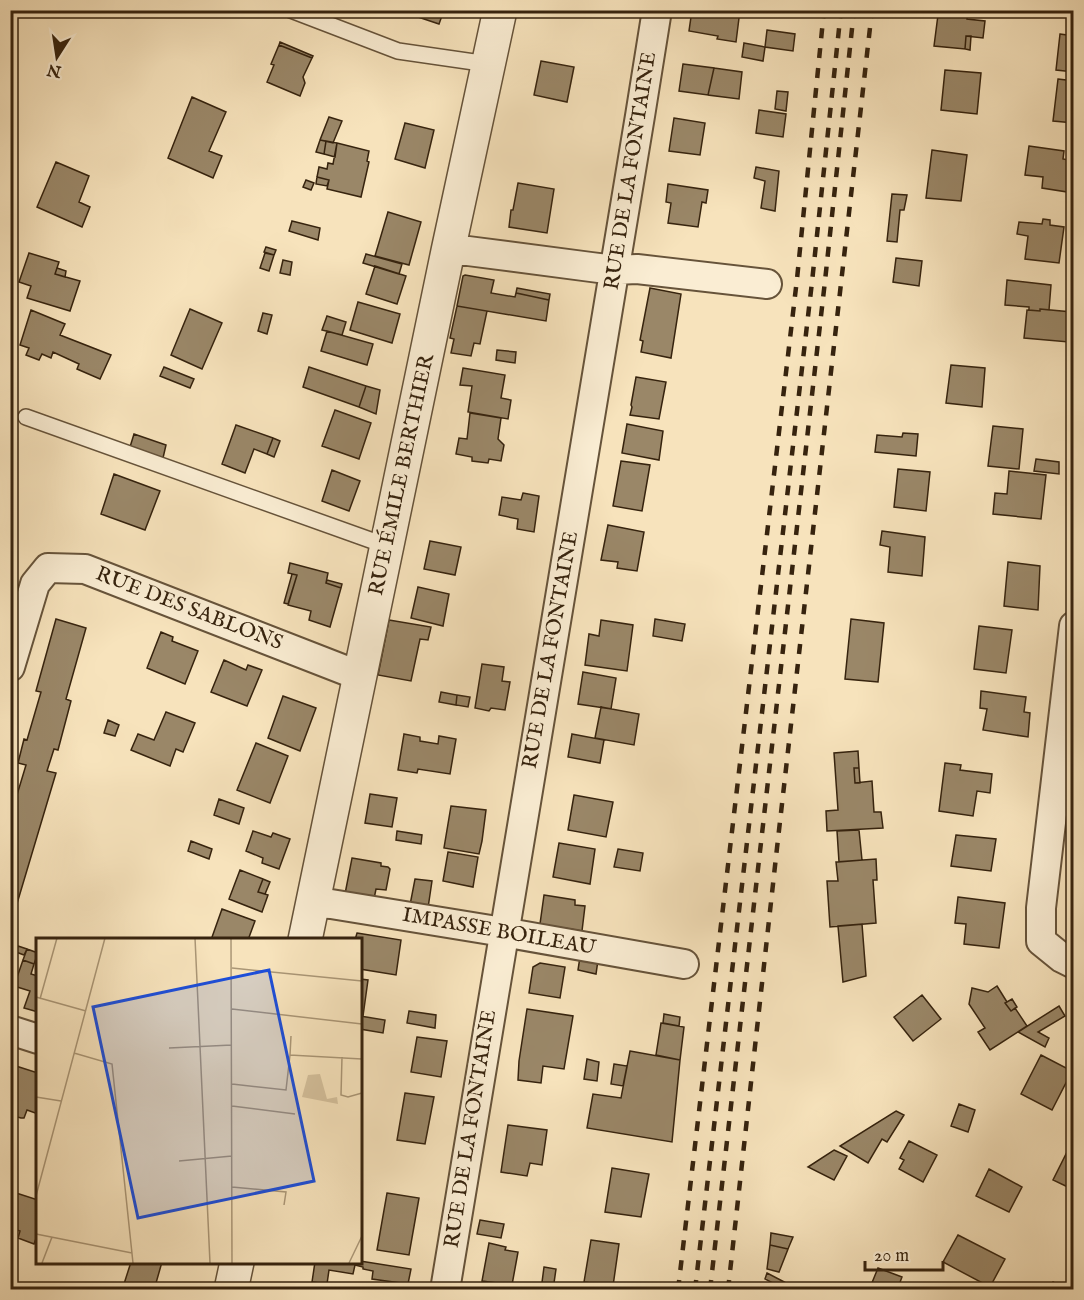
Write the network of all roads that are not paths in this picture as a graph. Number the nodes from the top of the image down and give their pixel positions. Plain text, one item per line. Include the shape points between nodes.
1 (291, 10) edge
2 (500, 10) edge
3 (657, 10) edge
4 (488, 64) junction
5 (448, 250) junction
6 (615, 270) junction
7 (767, 284) dead end
8 (26, 417) dead end
9 (387, 546) junction
10 (1074, 626) edge
11 (10, 667) edge
12 (360, 675) junction
13 (313, 903) junction
14 (503, 932) junction
15 (305, 938) edge
16 (684, 964) dead end
17 (1074, 964) edge
18 (10, 1030) edge
19 (36, 1038) edge
20 (237, 1264) edge
21 (231, 1290) edge
22 (445, 1290) edge

1 - 4 lane via 398,51
2 - 4 street, RUE ÉMILE BERTHIER
3 - 6 street, RUE DE LA FONTAINE
4 - 5 street, RUE ÉMILE BERTHIER
5 - 6 street
5 - 9 street, RUE ÉMILE BERTHIER
6 - 7 street via 637,269
6 - 14 street, RUE DE LA FONTAINE
8 - 9 lane
9 - 12 street, RUE ÉMILE BERTHIER
10 - 17 street via 1041,908 1041,941
11 - 12 street, RUE DES SABLONS via 35,584 48,568 85,569
12 - 13 street, RUE ÉMILE BERTHIER
13 - 14 street, IMPASSE BOILEAU
13 - 15 street, RUE ÉMILE BERTHIER
14 - 16 street, IMPASSE BOILEAU
14 - 22 street, RUE DE LA FONTAINE
18 - 19 street
20 - 21 street

